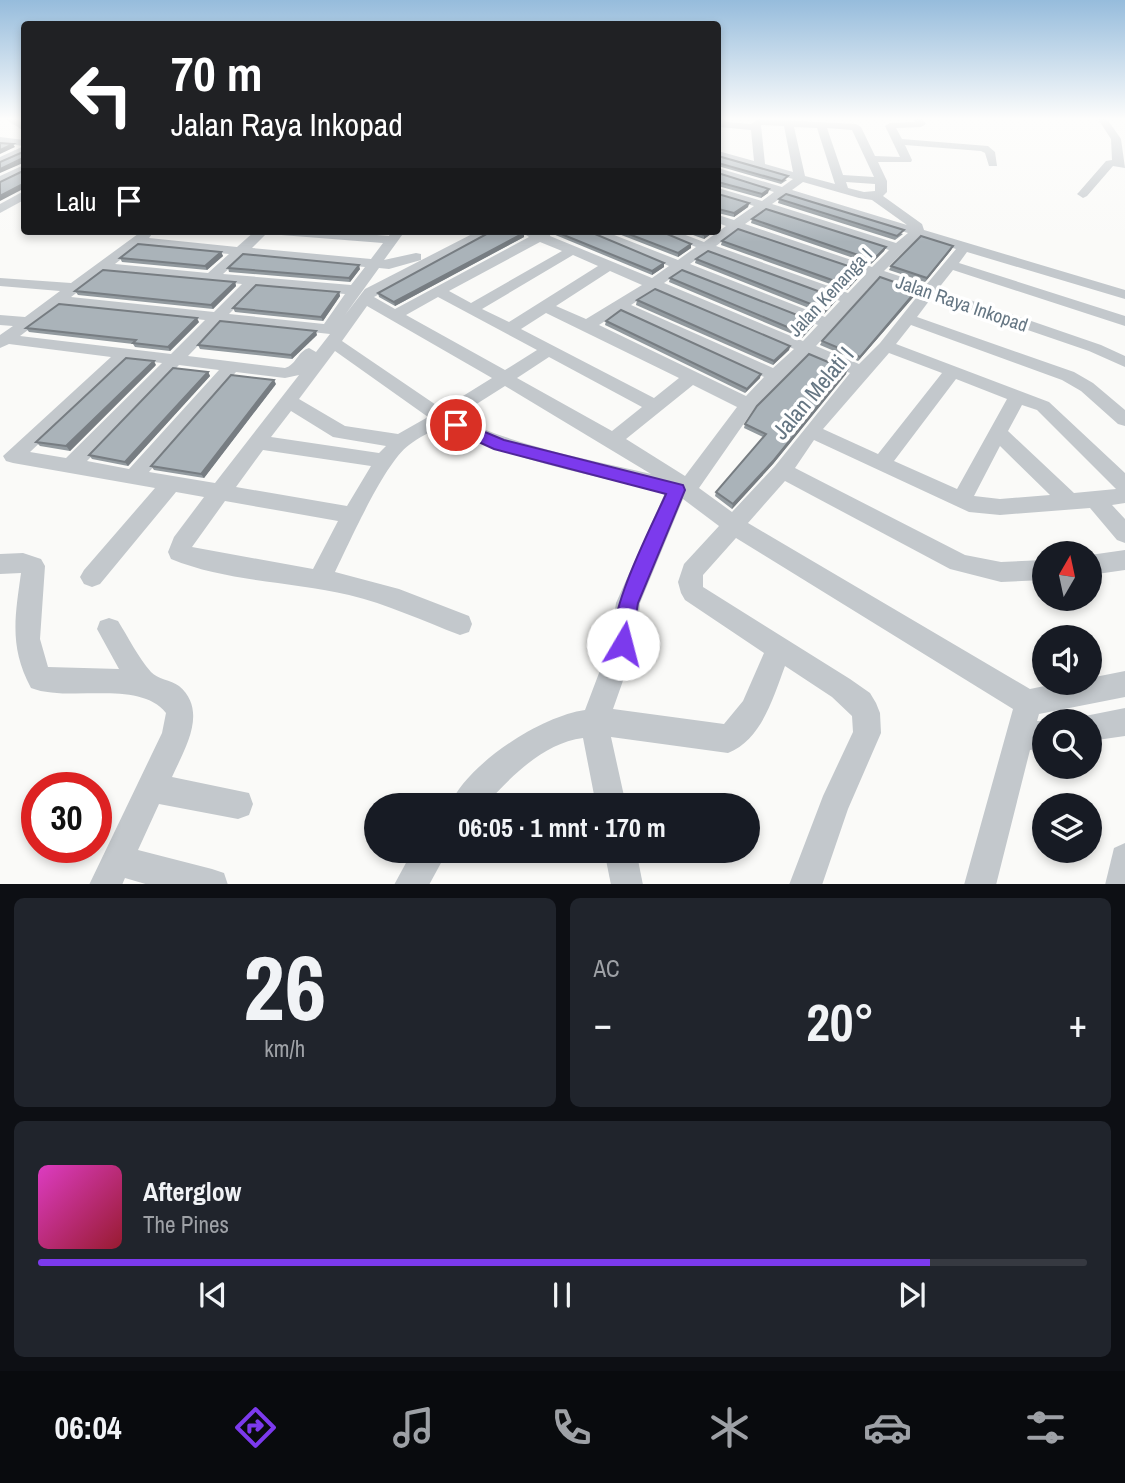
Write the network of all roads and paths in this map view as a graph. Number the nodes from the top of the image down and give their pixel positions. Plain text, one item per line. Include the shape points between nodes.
1 (740, 160) edge
2 (759, 160) edge
3 (796, 160) edge
4 (833, 160) edge
5 (872, 160) edge
6 (992, 160) edge
7 (0, 161) edge
8 (993, 164) dead end
9 (1123, 164) edge
10 (21, 165) edge
11 (760, 166) junction
12 (21, 168) edge
13 (721, 172) edge
14 (800, 179) junction
15 (0, 181) edge
16 (881, 181) junction
17 (841, 184) junction
18 (783, 191) junction
19 (721, 192) edge
20 (1083, 194) dead end
21 (875, 196) junction
22 (21, 197) edge
23 (762, 205) junction
24 (0, 209) edge
25 (721, 220) edge
26 (735, 224) junction
27 (917, 232) junction
28 (144, 235) edge
29 (211, 235) edge
30 (258, 235) edge
31 (397, 235) edge
32 (462, 235) edge
33 (480, 235) edge
34 (534, 235) edge
35 (542, 235) edge
36 (603, 235) edge
37 (674, 235) edge
38 (136, 241) junction
39 (197, 247) junction
40 (706, 247) junction
41 (964, 247) junction
42 (898, 248) junction
43 (240, 251) junction
44 (571, 251) junction
45 (373, 264) junction
46 (681, 265) junction
47 (951, 265) junction
48 (608, 266) junction
49 (102, 267) junction
50 (876, 273) junction
51 (211, 277) junction
52 (253, 281) junction
53 (0, 282) edge
54 (652, 285) junction
55 (76, 288) junction
56 (437, 290) junction
57 (930, 292) junction
58 (359, 294) junction
59 (1125, 297) edge
60 (58, 299) junction
61 (849, 299) junction
62 (621, 306) junction
63 (545, 307) junction
64 (471, 309) junction
65 (396, 314) junction
66 (218, 317) junction
67 (908, 319) junction
68 (0, 320) edge
69 (1121, 320) edge
70 (28, 322) junction
71 (827, 323) junction
72 (587, 325) junction
73 (510, 329) junction
74 (333, 333) junction
75 (2, 341) edge
76 (886, 346) junction
77 (805, 348) junction
78 (547, 351) junction
79 (124, 354) junction
80 (175, 361) junction
81 (1125, 362) edge
82 (230, 368) junction
83 (861, 371) junction
84 (952, 372) junction
85 (775, 375) junction
86 (505, 377) junction
87 (691, 377) junction
88 (1017, 397) junction
89 (287, 400) junction
90 (748, 405) junction
91 (655, 406) junction
92 (442, 418) junction
93 (1125, 420) edge
94 (811, 431) junction
95 (998, 432) junction
96 (613, 440) junction
97 (400, 441) junction
98 (256, 442) junction
99 (7, 455) edge
100 (384, 461) junction
101 (881, 464) junction
102 (70, 466) junction
103 (782, 471) junction
104 (132, 478) junction
105 (172, 484) junction
106 (1125, 485) edge
107 (681, 490) junction
108 (219, 492) junction
109 (1125, 495) edge
110 (1094, 500) junction
111 (961, 501) junction
112 (1070, 502) junction
113 (352, 516) junction
114 (733, 525) junction
115 (1125, 534) edge
116 (1125, 560) edge
117 (1102, 563) edge
118 (0, 564) edge
119 (1032, 571) edge
120 (92, 578) dead end
121 (320, 579) junction
122 (460, 624) dead end
123 (109, 629) dead end
124 (779, 649) junction
125 (1125, 684) edge
126 (144, 685) junction
127 (1028, 703) junction
128 (594, 723) junction
129 (1031, 736) edge
130 (152, 788) junction
131 (476, 793) edge
132 (609, 793) edge
133 (237, 804) dead end
134 (1125, 859) edge
135 (424, 863) edge
136 (623, 863) edge
137 (111, 872) edge
138 (212, 884) edge
139 (410, 884) edge
140 (627, 884) edge
141 (805, 884) edge
142 (980, 884) edge
143 (1121, 884) edge

1 - 11 street
2 - 11 street
3 - 14 street
4 - 17 street
5 - 16 street
6 - 8 street
7 - 10 street
9 - 20 street via 1110,163
11 - 14 street
12 - 15 street
13 - 18 street, Jalan Kenanga I
14 - 17 street
14 - 18 street
16 - 17 street
16 - 21 street via 881,192
17 - 21 street
18 - 23 street
18 - 27 street, Jalan Kenanga I
19 - 23 street
21 - 27 street via 918,227
22 - 24 street
23 - 26 street
23 - 42 street
25 - 26 street, Jalan Raya Inkopad
26 - 40 street
26 - 50 street, Jalan Raya Inkopad
27 - 41 street
27 - 42 street, Jalan Kenanga I
28 - 38 street
29 - 39 street
30 - 43 street
31 - 45 street
32 - 45 street via 407,261
33 - 58 street
34 - 56 street
35 - 44 street
36 - 46 street
37 - 40 street
38 - 39 street
38 - 49 street
39 - 43 street
40 - 46 street
40 - 61 street
41 - 47 street, Jalan Melati I
41 - 59 street
42 - 50 street, Jalan Kenanga I
43 - 45 street
43 - 51 street
44 - 48 street
44 - 64 street
45 - 58 street
46 - 54 street
46 - 71 street
47 - 57 street, Jalan Melati I
47 - 69 street
48 - 54 street
48 - 63 street
49 - 51 street
49 - 55 street
50 - 57 street, Jalan Raya Inkopad
50 - 61 street, Jalan Kenanga I
51 - 52 street
52 - 58 street
52 - 66 street
53 - 55 street
54 - 62 street
54 - 77 street
55 - 60 street
56 - 64 street
56 - 65 street
57 - 67 street, Jalan Melati I
57 - 81 street, Jalan Raya Inkopad
58 - 65 street
58 - 74 street
59 - 69 street
60 - 66 street
60 - 70 street
61 - 71 street, Jalan Kenanga I
62 - 72 street
62 - 85 street
63 - 72 street
63 - 73 street
64 - 73 street
65 - 86 street
66 - 74 street
66 - 80 street
67 - 76 street, Jalan Melati I
67 - 93 street, Jalan Raya Inkopad via 1068,376
68 - 70 street
70 - 75 street
71 - 77 street, Jalan Kenanga I
72 - 87 street
73 - 78 street
74 - 82 street via 293,372
74 - 89 street
74 - 92 street
75 - 79 street
76 - 83 street, Jalan Melati I
76 - 84 street
77 - 83 street
77 - 85 street, Jalan Kenanga I
78 - 86 street
78 - 91 street
79 - 80 street
79 - 99 street
80 - 82 street
80 - 102 street
82 - 104 street
83 - 94 street, Jalan Melati I
84 - 88 street
84 - 101 street
85 - 90 street, Jalan Kenanga I
86 - 92 street
86 - 96 street
87 - 90 street
87 - 91 street
88 - 95 street
88 - 106 street via 1044,407
89 - 97 street via 341,432
89 - 98 street
90 - 107 street, Jalan Kenanga I
91 - 96 street
92 - 97 street
92 - 107 street via 500,445
94 - 101 street
94 - 103 street, Jalan Melati I
95 - 111 street
95 - 112 street
96 - 107 street via 677,481
97 - 100 street
98 - 100 street
98 - 108 street
99 - 102 street
100 - 113 street
101 - 111 street
102 - 104 street
103 - 114 street, Jalan Melati I
103 - 119 street via 958,562 1003,573
104 - 105 street
105 - 108 street
105 - 120 street
107 - 114 street
107 - 128 street via 628,603 623,644
108 - 113 street
108 - 121 street via 179,552 199,560
109 - 110 street
110 - 112 street
110 - 115 street
111 - 112 street via 991,507
113 - 121 street
114 - 124 street via 692,571 691,588
114 - 127 street
116 - 117 street
118 - 126 street via 33,566 27,643 40,679
121 - 122 street via 373,591
123 - 126 street
124 - 128 street via 754,707 737,733 727,739
124 - 141 street via 842,688 866,713 867,733
125 - 127 street
126 - 130 street via 170,695 179,707 176,738
127 - 129 street
128 - 131 street via 542,738 500,768
128 - 132 street
129 - 142 street
130 - 133 street
130 - 137 street
134 - 143 street
135 - 139 street
136 - 140 street
137 - 138 street

